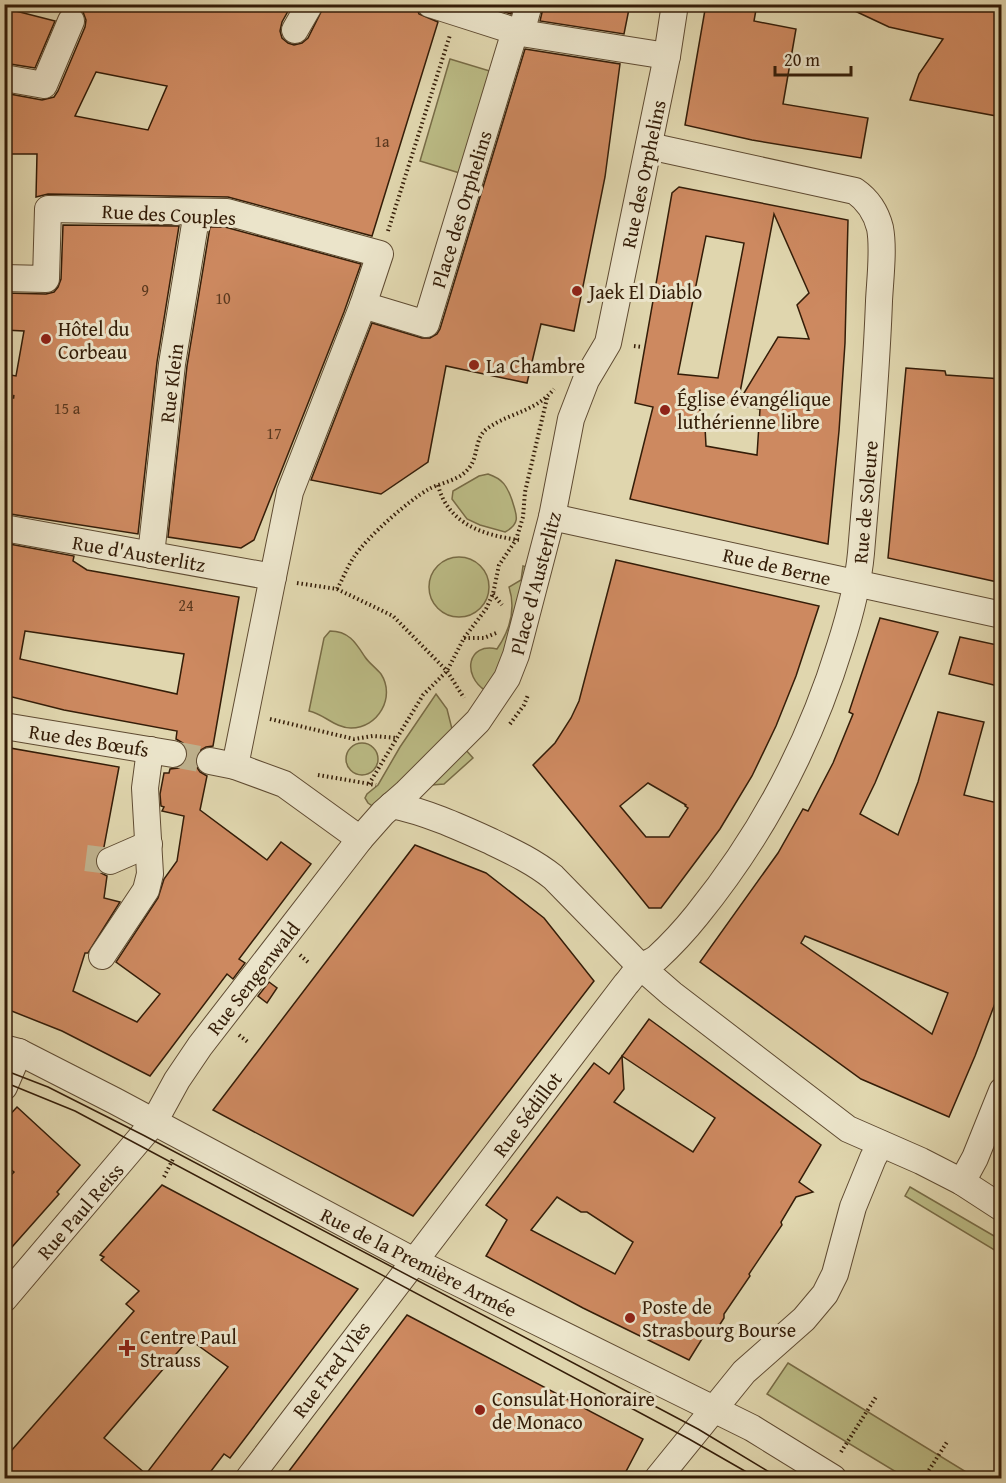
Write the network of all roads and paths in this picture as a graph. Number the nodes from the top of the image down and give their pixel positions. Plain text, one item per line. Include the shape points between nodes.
1 (310, 4) edge
2 (430, 4) edge
3 (529, 4) edge
4 (675, 4) edge
5 (457, 14) junction
6 (71, 21) dead end
7 (295, 30) dead end
8 (518, 32) junction
9 (667, 56) junction
10 (4, 78) edge
11 (649, 147) junction
12 (197, 212) junction
13 (380, 254) junction
14 (4, 278) edge
15 (363, 305) junction
16 (608, 343) junction
17 (642, 347) dead end
18 (559, 382) dead end
19 (4, 396) edge
20 (16, 398) dead end
21 (547, 398) junction
22 (438, 485) junction
23 (552, 517) junction
24 (4, 528) edge
25 (516, 540) junction
26 (546, 542) junction
27 (151, 555) junction
28 (273, 578) junction
29 (858, 584) junction
30 (337, 589) junction
31 (493, 594) junction
32 (507, 614) dead end
33 (1002, 615) edge
34 (501, 632) dead end
35 (464, 638) junction
36 (447, 670) junction
37 (246, 714) junction
38 (478, 721) junction
39 (4, 726) edge
40 (397, 738) junction
41 (210, 762) tunnel mouth
42 (235, 766) junction
43 (317, 775) dead end
44 (369, 784) junction
45 (400, 799) junction
46 (360, 839) junction
47 (148, 844) junction
48 (110, 861) tunnel mouth
49 (102, 956) dead end
50 (640, 967) junction
51 (236, 1032) dead end
52 (249, 1043) dead end
53 (12, 1050) edge
54 (4, 1087) edge
55 (1002, 1091) edge
56 (154, 1122) junction
57 (881, 1144) junction
58 (962, 1182) junction
59 (1002, 1208) edge
60 (414, 1262) junction
61 (4, 1299) edge
62 (876, 1397) dead end
63 (715, 1410) junction
64 (947, 1442) dead end
65 (842, 1452) dead end
66 (249, 1479) edge
67 (658, 1479) edge
68 (833, 1479) edge
69 (924, 1479) edge

1 - 7 street
2 - 5 street
3 - 8 street
4 - 9 street, Rue des Orphelins
5 - 8 street
5 - 13 path
6 - 10 street via 45,85
8 - 9 street
8 - 15 street, Place des Orphelins via 426,324
9 - 11 street, Rue des Orphelins
11 - 16 street, Rue des Orphelins
11 - 29 street, Rue de Soleure via 855,191 867,201 876,217 880,230 878,345
12 - 13 street, Rue des Couples via 227,212
12 - 14 street, Rue des Couples via 48,209 46,279
12 - 27 street, Rue Klein via 172,364
13 - 15 street
15 - 28 street via 290,492
16 - 17 path
16 - 23 street, Place d'Austerlitz via 586,380 571,419
18 - 21 path
19 - 20 path
21 - 22 path via 485,430 478,439 470,468
21 - 25 path
22 - 25 path via 446,504 468,526
22 - 30 path via 408,503 354,555
23 - 26 street, Place d'Austerlitz
23 - 29 street, Rue de Berne
24 - 27 street, Rue d'Austerlitz
25 - 26 path
25 - 31 path via 500,565
26 - 38 street, Place d'Austerlitz via 513,664
27 - 28 street, Rue d'Austerlitz
28 - 30 path
28 - 37 street
29 - 33 street, Rue de Berne
29 - 50 street, Rue de Soleure via 828,686 780,791 722,883 696,916 656,959
30 - 36 path via 393,616
31 - 32 path
31 - 35 path
34 - 35 path via 484,638
35 - 36 path
36 - 38 path
36 - 40 path via 423,695
37 - 40 path via 354,739
37 - 42 street
38 - 45 street, Place d'Austerlitz
39 - 47 street, Rue des Bœufs via 161,752 145,788
40 - 44 path
41 - 42 street
42 - 46 street via 284,784
43 - 44 path
44 - 45 path
45 - 46 street, Place d'Austerlitz
45 - 50 street via 539,866
46 - 56 street, Rue Sengenwald via 200,1046
47 - 48 street
47 - 49 street via 150,874 146,890
50 - 57 street via 848,1129
50 - 60 street, Rue Sédillot
51 - 52 path
53 - 54 street
53 - 56 street, Rue de la Première Armée
55 - 58 street
56 - 60 street, Rue de la Première Armée
56 - 61 street, Rue Paul Reiss
57 - 58 street
57 - 63 street via 853,1207 836,1274 825,1294 804,1319 744,1372
58 - 59 street
60 - 63 street, Rue de la Première Armée
60 - 66 street, Rue Fred Vlès
62 - 65 path
63 - 67 street
63 - 68 street, Rue de la Première Armée via 776,1442
64 - 69 path

